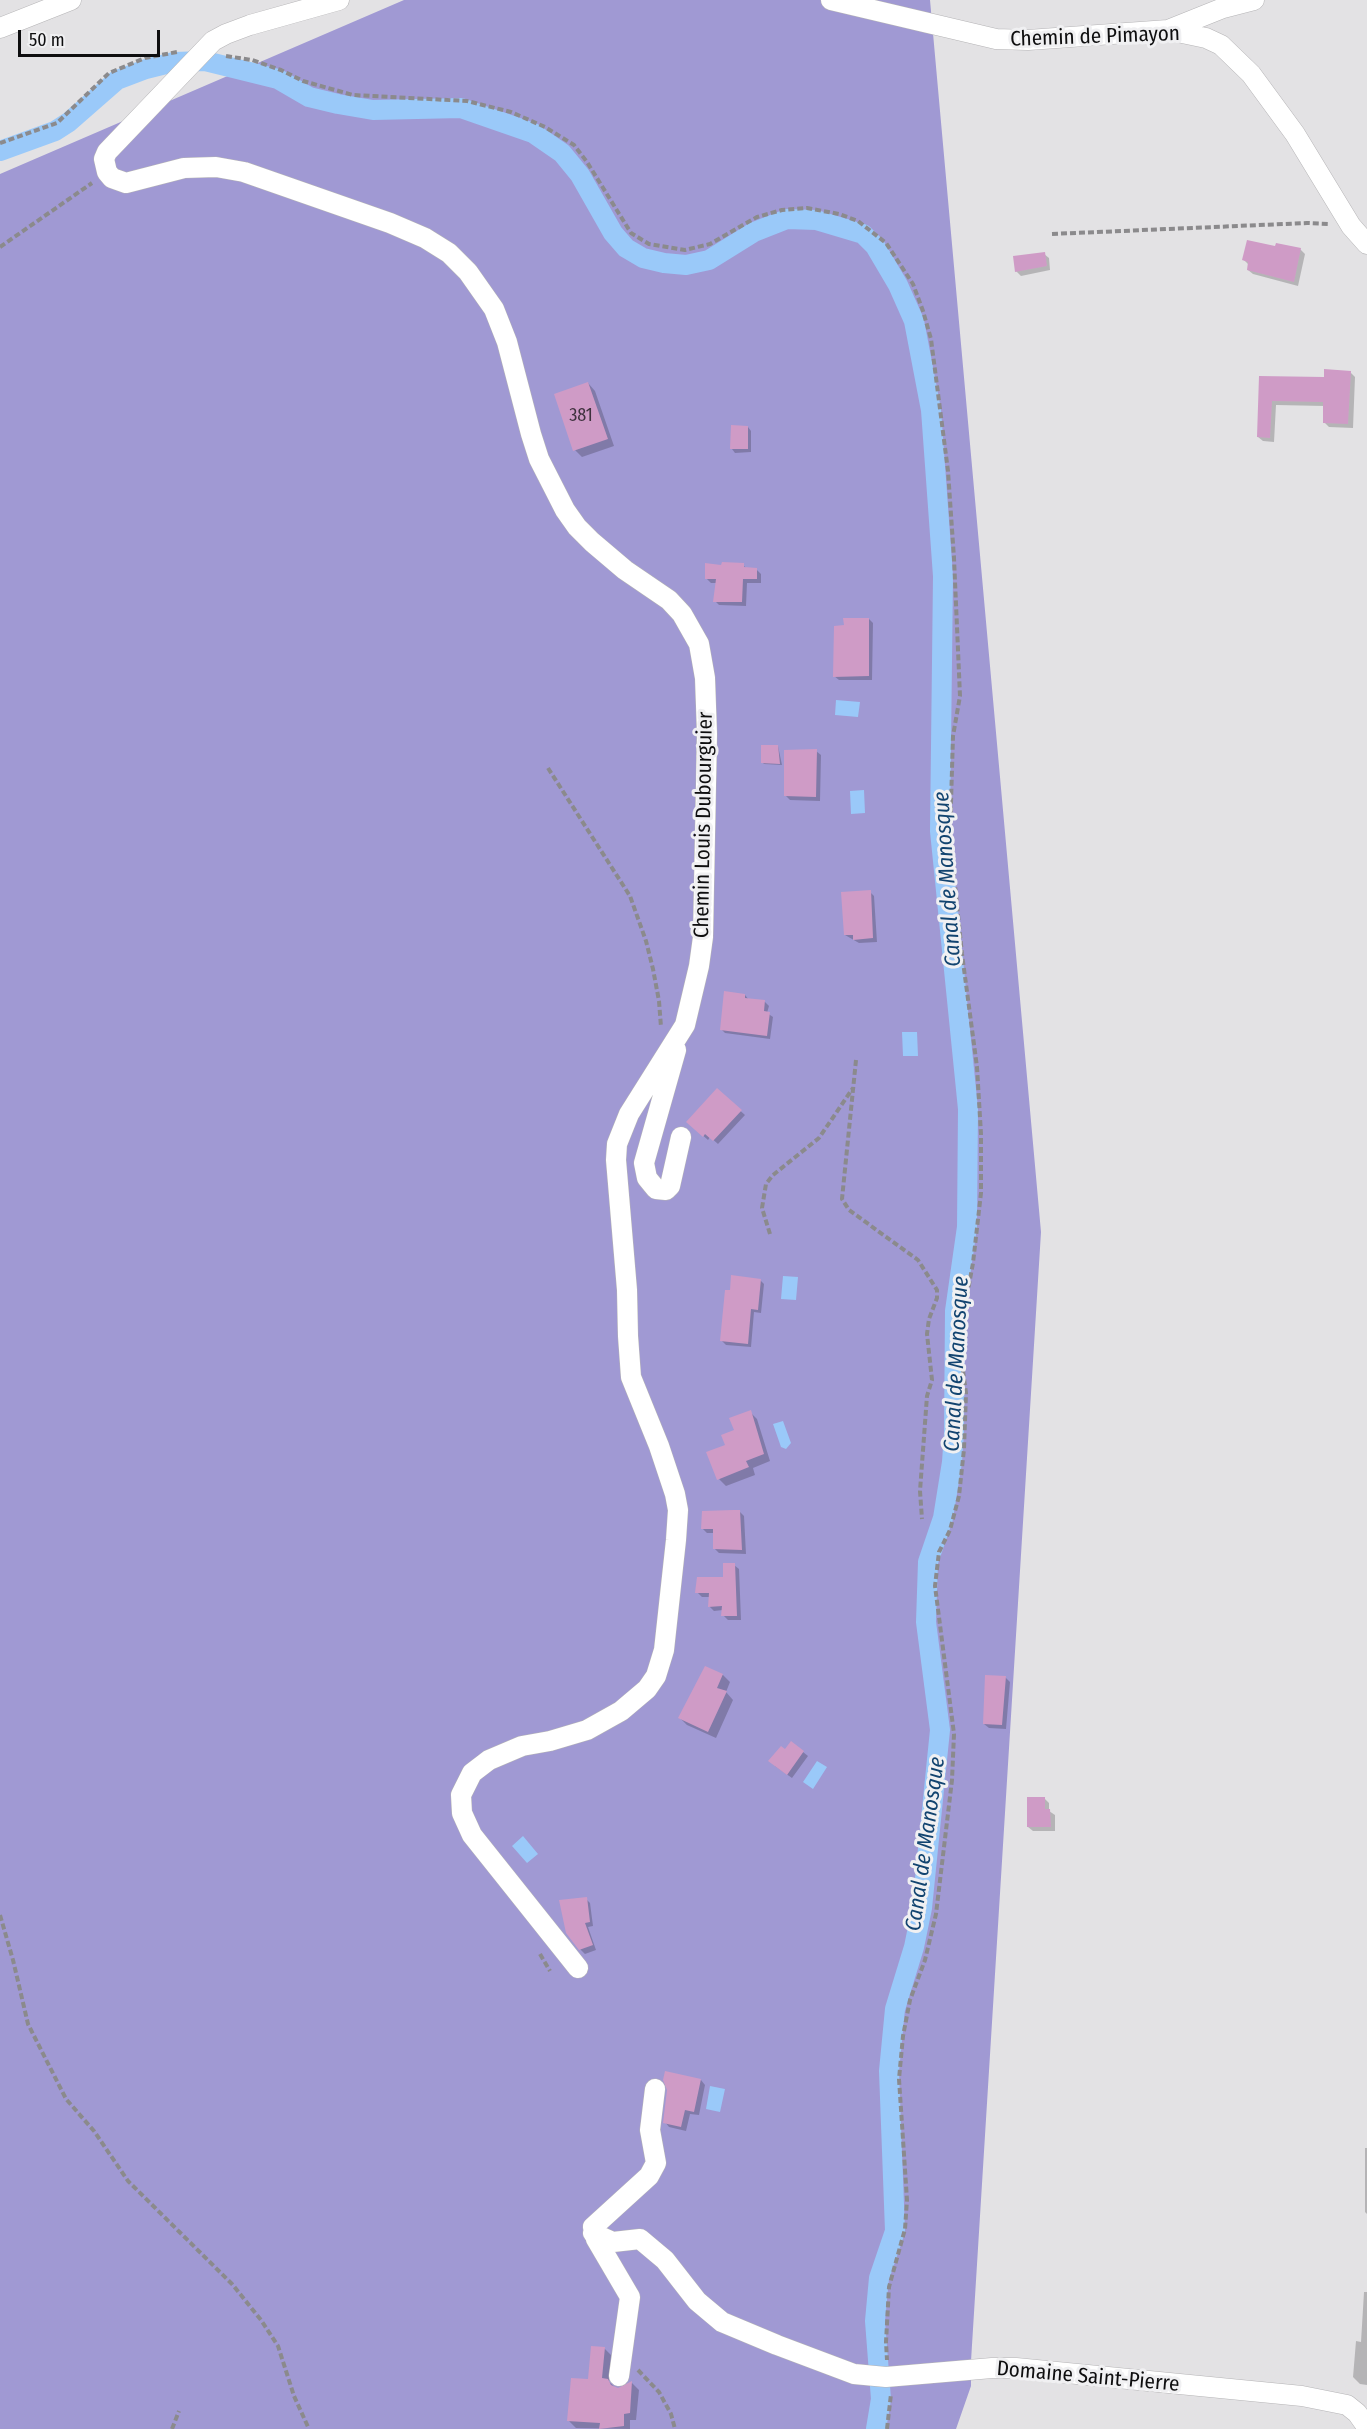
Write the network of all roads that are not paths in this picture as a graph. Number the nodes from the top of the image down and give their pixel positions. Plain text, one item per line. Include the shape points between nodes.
1 (71, 0) edge
2 (339, 0) edge
3 (831, 0) edge
4 (1254, 0) edge
5 (0, 28) edge
6 (1168, 30) junction
7 (1367, 244) edge
8 (679, 1035) junction
9 (681, 1137) dead end
10 (578, 1968) dead end
11 (655, 2089) dead end
12 (593, 2233) junction
13 (619, 2376) dead end
14 (1367, 2427) edge

1 - 5 street
2 - 8 street, Chemin Louis Dubourguier via 225,34 201,52 107,152 107,172 126,183 203,166 262,177 425,238 460,263 486,296 507,342 539,459 565,510 577,528 612,560 669,600 689,623 699,644 707,734 703,937 690,1010
3 - 6 street, Chemin de Pimayon via 996,39
4 - 6 street
6 - 7 street, Chemin de Pimayon via 1221,45 1241,63 1285,119 1351,226
8 - 9 street via 644,1163 650,1184 660,1191 666,1190 672,1181
8 - 10 street, Chemin Louis Dubourguier via 622,1127 616,1160 631,1377 665,1462 678,1510 660,1663 647,1689 621,1711 587,1730 522,1746 489,1760 472,1773 461,1796 462,1814 472,1835
11 - 12 street via 650,2130 656,2163 649,2176 597,2222
12 - 13 street via 630,2297
12 - 14 street, Domaine Saint-Pierre via 610,2241 635,2238 646,2243 665,2260 697,2301 722,2322 828,2366 866,2377 1016,2368 1302,2396 1347,2405

